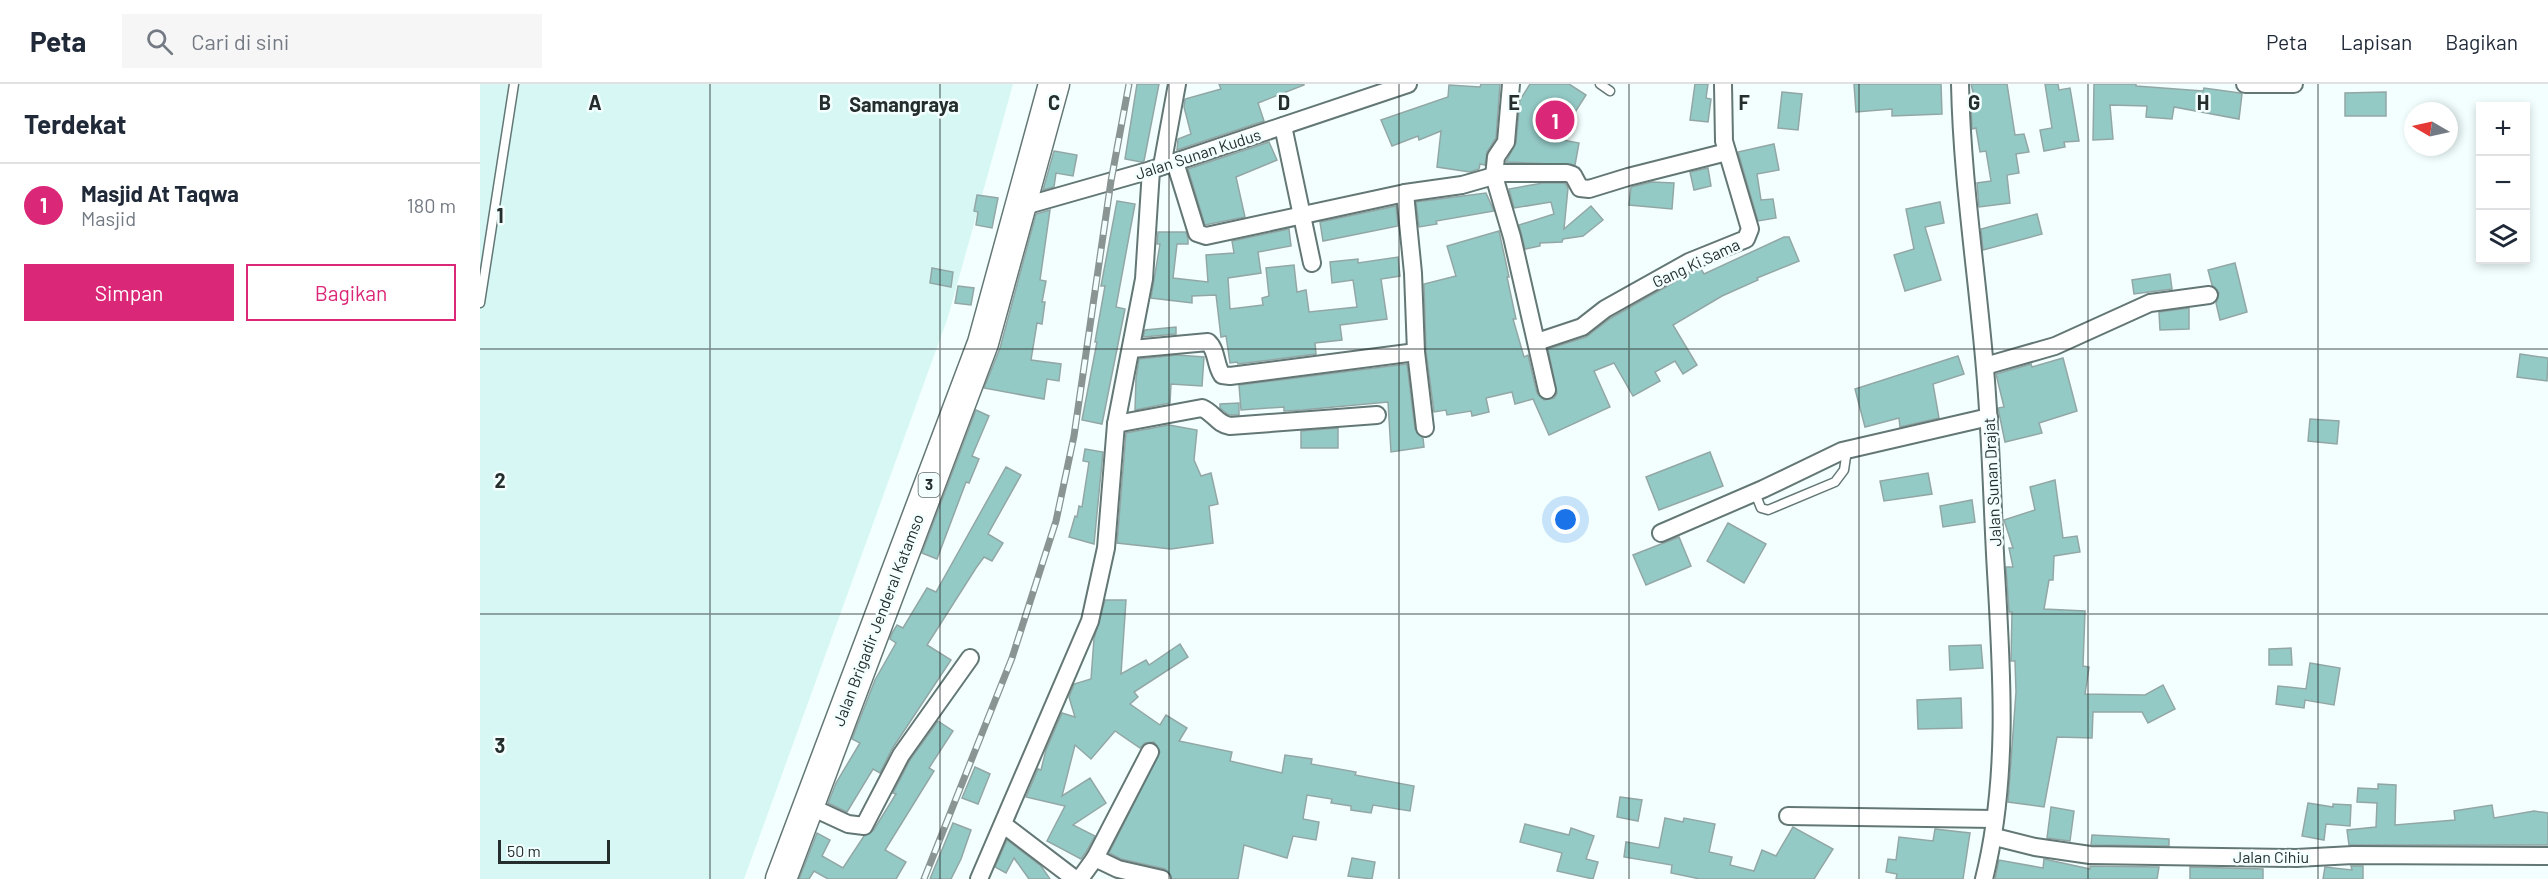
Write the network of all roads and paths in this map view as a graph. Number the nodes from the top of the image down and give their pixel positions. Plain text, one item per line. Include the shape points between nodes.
1 (514, 84) edge
2 (1054, 84) edge
3 (1177, 84) edge
4 (1408, 84) edge
5 (1511, 84) edge
6 (1600, 84) edge
7 (1724, 84) edge
8 (1960, 84) edge
9 (2245, 84) edge
10 (2294, 84) edge
11 (1610, 91) dead end
12 (1283, 126) junction
13 (1727, 152) junction
14 (1163, 166) junction
15 (1494, 176) junction
16 (1405, 193) junction
17 (1021, 207) junction
18 (1302, 214) junction
19 (1312, 264) dead end
20 (2209, 295) dead end
21 (480, 303) edge
22 (1537, 342) junction
23 (1132, 349) junction
24 (1416, 352) junction
25 (1985, 366) junction
26 (1547, 390) dead end
27 (1377, 415) dead end
28 (1989, 417) junction
29 (1116, 424) junction
30 (1425, 428) dead end
31 (1847, 450) junction
32 (1755, 493) junction
33 (1661, 533) dead end
34 (969, 658) dead end
35 (1150, 752) dead end
36 (809, 806) junction
37 (1788, 816) dead end
38 (1995, 819) junction
39 (1004, 825) junction
40 (1995, 837) junction
41 (2548, 856) edge
42 (1095, 858) junction
43 (781, 879) edge
44 (979, 879) edge
45 (1162, 879) edge
46 (1984, 879) edge

1 - 21 lane
2 - 17 highway, Jalan Brigadir Jenderal Katamso / 3
3 - 14 street
4 - 12 street, Jalan Sunan Kudus
5 - 15 street via 1506,142 1496,157
6 - 11 lane
7 - 13 street, Gang Ki Sama
8 - 25 street, Jalan Sunan Drajat via 1965,181
9 - 10 street
12 - 14 street, Jalan Sunan Kudus
12 - 18 street
13 - 15 street via 1589,189 1580,188 1573,175 1567,173
13 - 22 street, Gang Ki Sama via 1750,229 1746,239 1689,262 1605,309 1582,327
14 - 17 street, Jalan Sunan Kudus
14 - 18 street via 1201,236
14 - 23 street
15 - 16 street
15 - 22 street
16 - 18 street
16 - 24 street
17 - 36 highway, Jalan Brigadir Jenderal Katamso / 3 via 983,343
18 - 19 street
20 - 25 street via 2150,303 2055,346
22 - 26 street
23 - 24 street via 1208,342 1213,346 1217,369 1230,376
23 - 29 street
24 - 30 street
25 - 28 street, Jalan Sunan Drajat
27 - 29 street via 1230,426 1202,408
28 - 31 street
28 - 38 street, Jalan Sunan Drajat via 2002,711
29 - 39 street via 1106,548 1090,621
31 - 32 street
31 - 32 lane via 1844,470 1834,482 1768,510 1761,508
32 - 33 street
34 - 36 street via 906,748 864,826 848,824
35 - 42 street
36 - 43 highway, Jalan Brigadir Jenderal Katamso / 3
37 - 38 street
38 - 40 street, Jalan Sunan Drajat
39 - 42 street via 1075,879
39 - 44 street
40 - 41 street, Jalan Cihiu via 2090,855
40 - 46 street, Jalan Sunan Drajat
42 - 45 street via 1118,869

